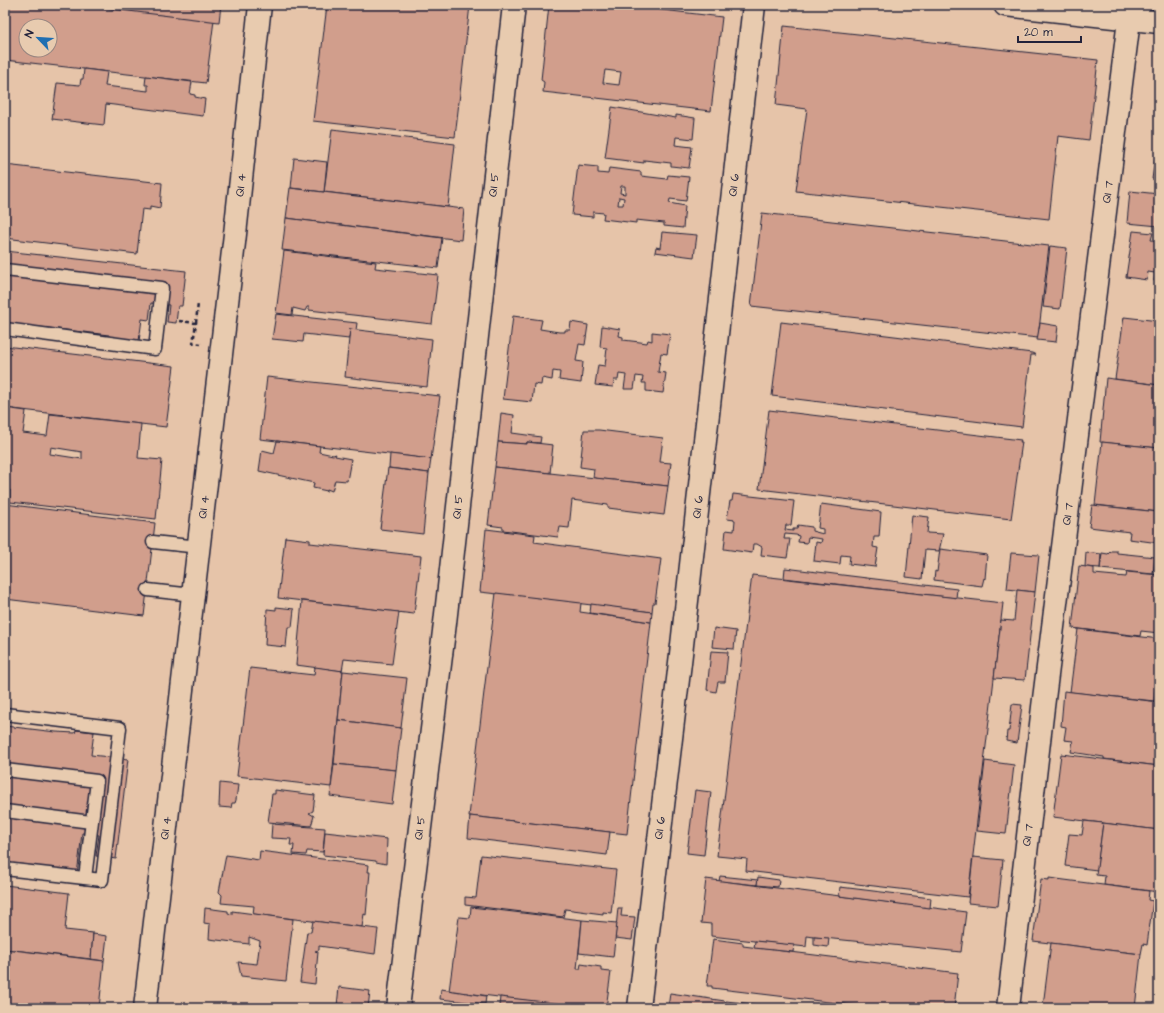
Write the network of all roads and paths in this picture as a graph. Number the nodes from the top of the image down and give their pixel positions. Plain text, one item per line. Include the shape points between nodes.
1 (260, 5) edge
2 (514, 5) edge
3 (754, 5) edge
4 (1005, 5) edge
5 (1134, 12) edge
6 (1159, 22) edge
7 (5, 270) edge
8 (198, 304) dead end
9 (179, 321) dead end
10 (196, 323) junction
11 (5, 329) edge
12 (222, 347) junction
13 (153, 542) dead end
14 (199, 547) junction
15 (148, 590) dead end
16 (193, 595) junction
17 (5, 714) edge
18 (5, 770) edge
19 (5, 811) edge
20 (91, 822) junction
21 (5, 869) edge
22 (85, 878) junction
23 (144, 1008) edge
24 (398, 1008) edge
25 (639, 1008) edge
26 (1008, 1008) edge

1 - 12 street, QI 4
2 - 24 street, QI 5 via 445,624
3 - 25 street, QI 6
4 - 5 street
5 - 6 street
5 - 26 street, QI 7 via 1042,715
7 - 11 lane via 162,288 155,349
8 - 10 path
9 - 10 path
10 - 12 path via 193,344
12 - 14 street, QI 4
13 - 14 lane
14 - 16 street, QI 4
15 - 16 lane
16 - 23 street, QI 4
17 - 22 lane via 120,728 102,880
18 - 20 lane via 96,781
19 - 20 lane
20 - 22 lane
21 - 22 lane

